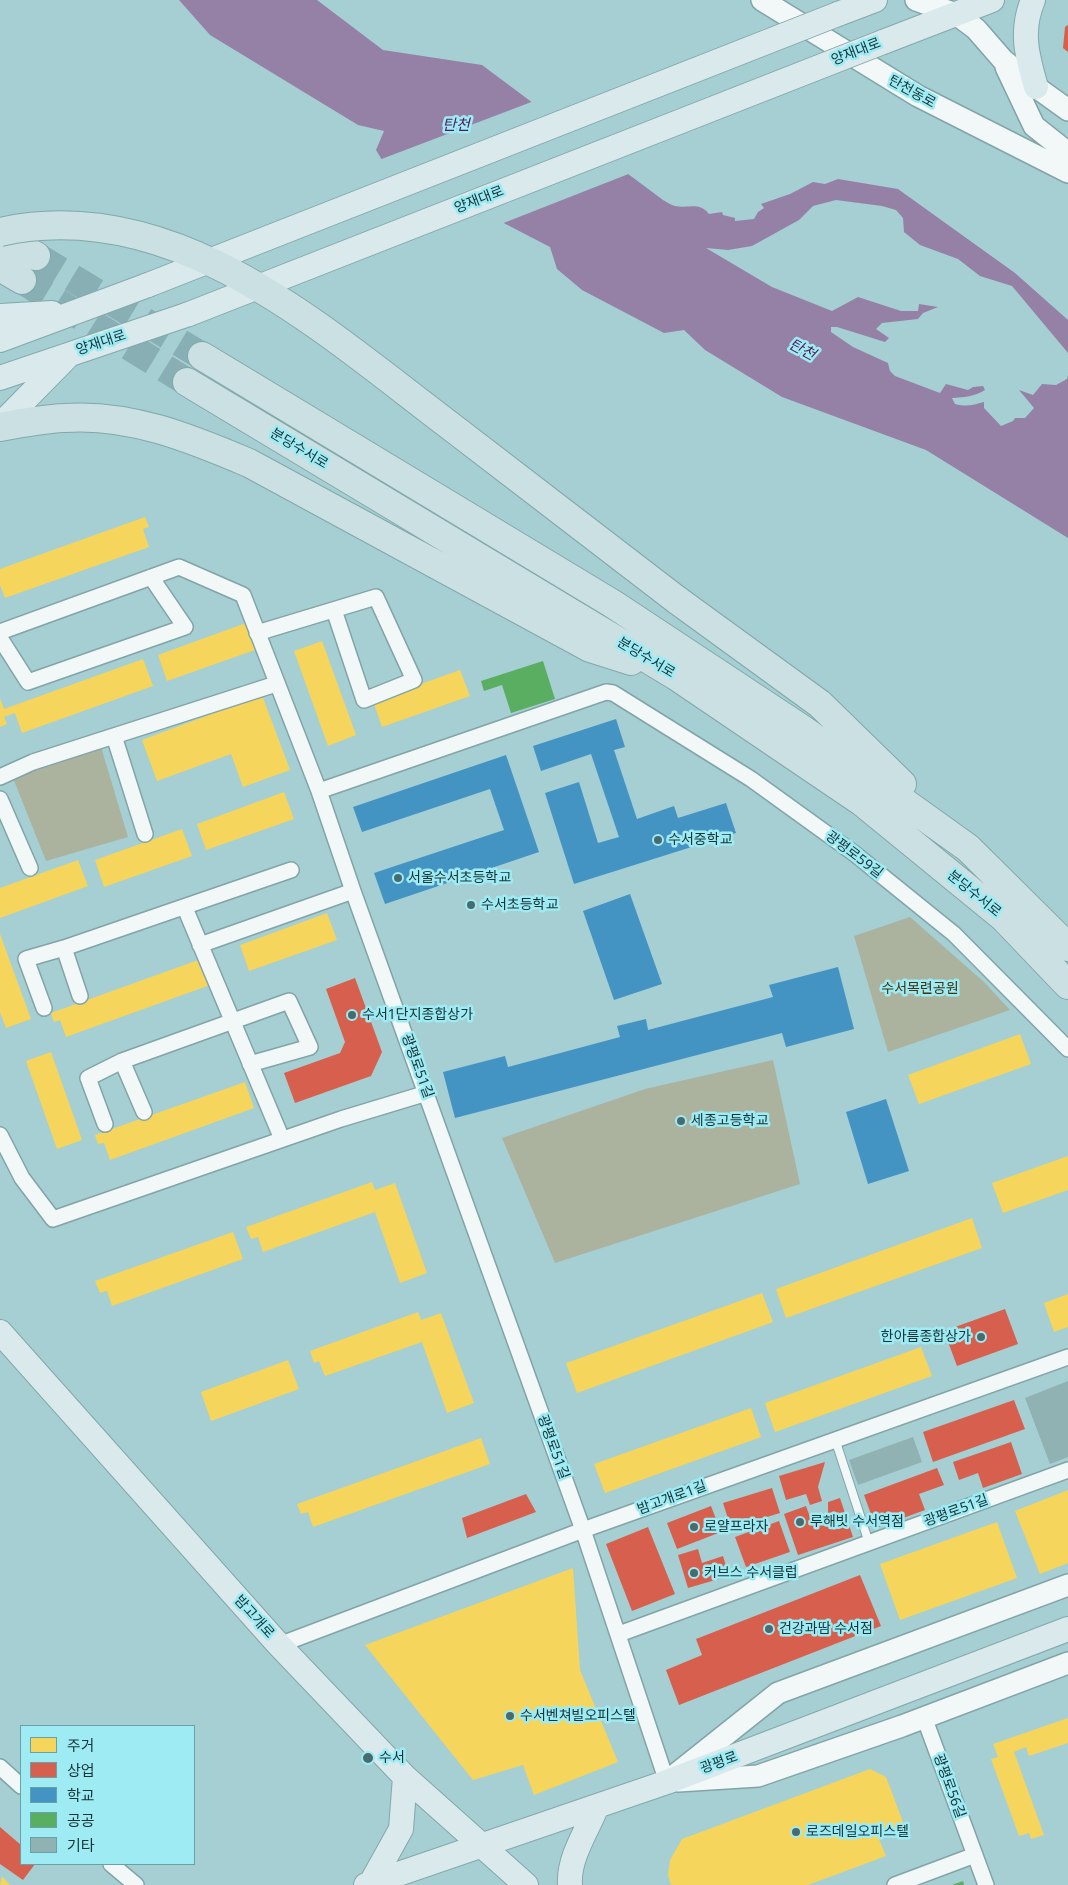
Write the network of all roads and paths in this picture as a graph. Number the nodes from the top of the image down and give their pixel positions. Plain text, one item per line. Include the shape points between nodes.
1 (762, 0) edge
2 (875, 0) edge
3 (916, 0) edge
4 (992, 0) edge
5 (1033, 0) edge
6 (956, 14) junction
7 (1003, 60) junction
8 (1036, 87) junction
9 (1068, 110) edge
10 (1068, 153) edge
11 (1068, 172) edge
12 (0, 232) edge
13 (0, 237) edge
14 (36, 256) tunnel mouth
15 (84, 311) junction
16 (0, 316) edge
17 (0, 340) edge
18 (71, 353) junction
19 (202, 356) tunnel mouth
20 (0, 378) edge
21 (187, 382) tunnel mouth
22 (0, 426) edge
23 (151, 577) junction
24 (334, 610) junction
25 (0, 632) edge
26 (257, 633) junction
27 (0, 638) edge
28 (676, 676) junction
29 (276, 684) junction
30 (114, 736) junction
31 (0, 776) edge
32 (319, 790) junction
33 (0, 799) edge
34 (145, 834) dead end
35 (968, 848) junction
36 (30, 868) dead end
37 (291, 870) dead end
38 (352, 891) junction
39 (185, 908) junction
40 (200, 945) junction
41 (1068, 947) edge
42 (64, 948) junction
43 (1068, 985) edge
44 (80, 996) dead end
45 (44, 1008) dead end
46 (232, 1021) junction
47 (1068, 1050) edge
48 (122, 1061) junction
49 (250, 1064) junction
50 (427, 1093) junction
51 (144, 1112) dead end
52 (106, 1124) dead end
53 (0, 1135) edge
54 (282, 1139) junction
55 (0, 1332) edge
56 (1068, 1357) edge
57 (835, 1439) junction
58 (1068, 1470) edge
59 (583, 1530) junction
60 (869, 1543) junction
61 (1068, 1584) edge
62 (1068, 1628) edge
63 (619, 1634) junction
64 (279, 1645) junction
65 (1068, 1663) edge
66 (924, 1717) junction
67 (0, 1767) edge
68 (405, 1776) junction
69 (667, 1782) junction
70 (20, 1785) edge
71 (597, 1806) junction
72 (482, 1843) junction
73 (975, 1855) junction
74 (112, 1865) edge
75 (369, 1884) edge
76 (136, 1885) edge
77 (526, 1885) edge
78 (570, 1885) edge
79 (895, 1885) edge
80 (986, 1885) edge

1 - 11 main road, 탄천동로 via 918,96
2 - 15 main road, bridge
3 - 6 main road
4 - 6 main road, 양재대로
5 - 8 main road via 1026,18 1026,54
6 - 7 main road via 976,29
6 - 18 main road, 양재대로, bridge via 190,314
7 - 8 main road
7 - 10 main road via 1034,126
8 - 9 main road
12 - 35 highway, bridge via 90,225 156,240 216,263 297,312 677,600 820,704
13 - 14 highway
15 - 16 main road
15 - 17 main road
18 - 20 main road, 양재대로
18 - 22 main road
19 - 35 highway, 분당수서로 via 612,604 802,729
21 - 28 highway, 분당수서로
22 - 28 highway via 66,417 98,418 138,424 196,441 249,463 590,648
23 - 25 street, 광평로51길
23 - 26 street, 광평로51길 via 179,567 243,595
23 - 27 street via 185,627 28,682
24 - 24 street via 376,597 414,680 364,700
24 - 26 street
26 - 29 street, 광평로51길
28 - 43 highway, 분당수서로 via 862,802 1004,918
29 - 30 street
29 - 32 street, 광평로51길
30 - 31 street
30 - 34 street
32 - 38 street, 광평로51길
32 - 47 street, 광평로59길 via 606,692 613,693 751,779 855,854 954,934
33 - 36 street
35 - 41 highway, 분당수서로
37 - 39 street
38 - 40 street
38 - 50 street, 광평로51길
39 - 40 street
39 - 42 street
40 - 46 street
42 - 44 street
42 - 45 street via 26,959
46 - 48 street
46 - 49 street
46 - 49 street via 289,1001 310,1047
48 - 51 street
48 - 52 street via 88,1078
49 - 54 street
50 - 54 street
50 - 59 street, 광평로51길
53 - 54 street via 22,1178 53,1218
55 - 64 main road, 밤고개로
56 - 57 street, 밤고개로1길
57 - 59 street, 밤고개로1길
57 - 60 lane
58 - 60 street, 광평로51길
59 - 63 street, 광평로51길
59 - 64 street, 밤고개로1길
60 - 63 street, 광평로51길
61 - 69 main road via 778,1692
62 - 69 main road, 광평로
63 - 69 street, 광평로51길
64 - 68 main road, 밤고개로
65 - 66 main road
66 - 69 main road via 758,1776
66 - 73 street, 광평로56길
67 - 70 street
68 - 72 main road, 밤고개로
68 - 75 main road via 401,1830
69 - 71 main road, 광평로
71 - 72 main road, 광평로
71 - 78 main road via 572,1862
72 - 75 main road, 광평로
72 - 77 main road, 밤고개로
73 - 79 street
73 - 80 street, 광평로56길
74 - 76 street

